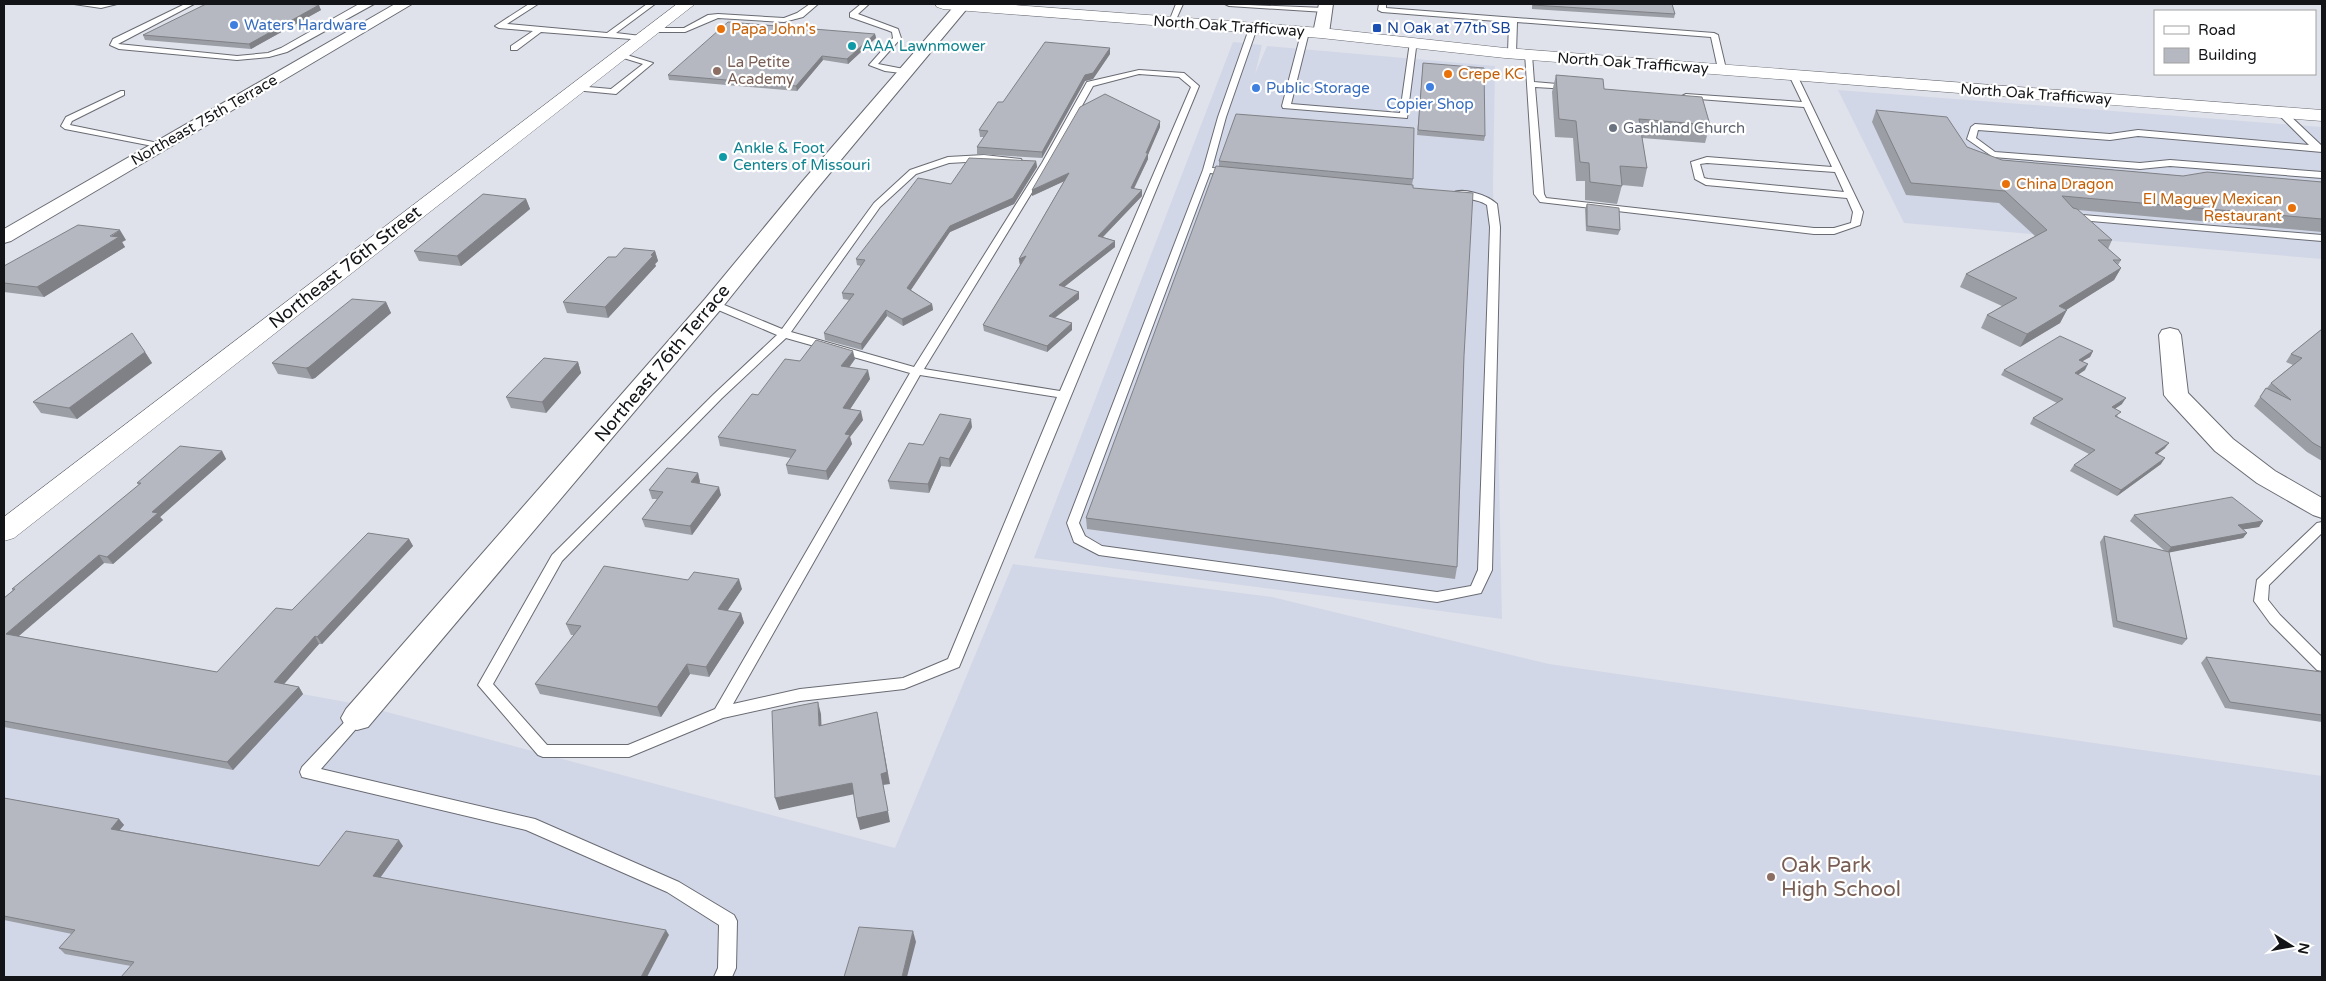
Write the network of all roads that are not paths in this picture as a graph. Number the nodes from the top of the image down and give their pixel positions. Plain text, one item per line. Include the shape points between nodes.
1 (78, 4) edge
2 (112, 4) edge
3 (190, 4) edge
4 (370, 4) edge
5 (406, 4) edge
6 (534, 4) edge
7 (651, 4) edge
8 (687, 4) edge
9 (814, 4) edge
10 (865, 4) edge
11 (953, 4) edge
12 (1179, 4) edge
13 (1229, 4) edge
14 (1383, 4) edge
15 (1326, 7) edge
16 (1513, 20) junction
17 (1171, 22) junction
18 (1253, 28) junction
19 (540, 29) junction
20 (1313, 32) junction
21 (646, 34) junction
22 (1414, 42) junction
23 (615, 45) junction
24 (514, 48) dead end
25 (1520, 54) junction
26 (1722, 70) junction
27 (906, 72) junction
28 (1793, 75) junction
29 (1531, 84) junction
30 (577, 88) junction
31 (1580, 88) edge
32 (121, 93) dead end
33 (1680, 95) edge
34 (1808, 105) junction
35 (2282, 112) junction
36 (2322, 116) edge
37 (160, 146) junction
38 (2321, 150) edge
39 (1046, 163) junction
40 (1207, 170) junction
41 (1838, 170) junction
42 (1237, 173) edge
43 (2322, 175) edge
44 (1443, 193) edge
45 (1850, 195) junction
46 (2071, 217) edge
47 (4, 237) edge
48 (2322, 238) edge
49 (714, 304) junction
50 (784, 334) junction
51 (2170, 335) dead end
52 (917, 371) junction
53 (1064, 395) junction
54 (2322, 509) edge
55 (7, 526) edge
56 (2322, 526) edge
57 (2322, 666) edge
58 (720, 713) junction
59 (357, 718) joint
60 (723, 977) edge

1 - 2 lane
3 - 4 lane via 114,44 119,47 254,57 284,50
5 - 37 street, Northeast 75th Terrace
6 - 19 lane via 499,26
7 - 23 lane
8 - 21 main road, Northeast 76th Street
9 - 21 lane via 800,15 784,20 718,16 685,30
10 - 27 lane via 853,15 895,30 897,38 873,65
11 - 17 main road, North Oak Trafficway
11 - 27 street, Northeast 76th Terrace
12 - 17 lane
13 - 15 lane
14 - 16 lane via 1382,10
15 - 20 street
16 - 25 lane
16 - 26 lane via 1714,35
17 - 18 main road, North Oak Trafficway
18 - 20 main road, North Oak Trafficway
18 - 40 lane
19 - 23 lane
19 - 24 lane
20 - 22 main road, North Oak Trafficway
20 - 22 lane via 1286,106 1404,116
21 - 23 main road, Northeast 76th Street
22 - 25 main road, North Oak Trafficway
23 - 30 main road, Northeast 76th Street
23 - 30 lane via 649,63 613,92
25 - 26 main road, North Oak Trafficway
25 - 29 lane
26 - 28 main road, North Oak Trafficway
27 - 49 street, Northeast 76th Terrace
28 - 34 lane
28 - 35 main road, North Oak Trafficway
29 - 31 lane
29 - 45 lane via 1539,194 1543,200 1834,231 1855,225 1858,212
30 - 55 main road, Northeast 76th Street
32 - 37 lane via 69,119 65,126
33 - 34 lane
34 - 41 lane
35 - 36 main road, North Oak Trafficway
35 - 38 lane
37 - 47 street, Northeast 75th Terrace
38 - 43 lane via 2138,133 2110,137 1975,127 1971,139 1993,154 2140,166 2170,163
39 - 50 lane via 984,158 948,160 913,172 877,205
39 - 52 lane
39 - 53 lane via 1090,84 1139,72 1181,75 1195,86
40 - 42 lane
40 - 44 lane via 1073,523 1080,539 1099,550 1437,597 1476,590 1485,570 1495,227 1492,204 1482,197
41 - 45 lane
41 - 45 lane via 1708,160 1695,162 1700,179 1706,182
46 - 48 lane
49 - 50 lane
49 - 59 street, Northeast 76th Terrace
50 - 52 lane
50 - 58 lane via 557,558 485,685 543,751 629,751
51 - 54 street via 2176,395 2224,445 2266,477
52 - 53 lane
52 - 58 lane
53 - 58 lane via 954,663 904,683 800,695
56 - 57 lane via 2262,583 2261,601
59 - 60 lane via 308,772 530,824 673,886 728,921 727,968

